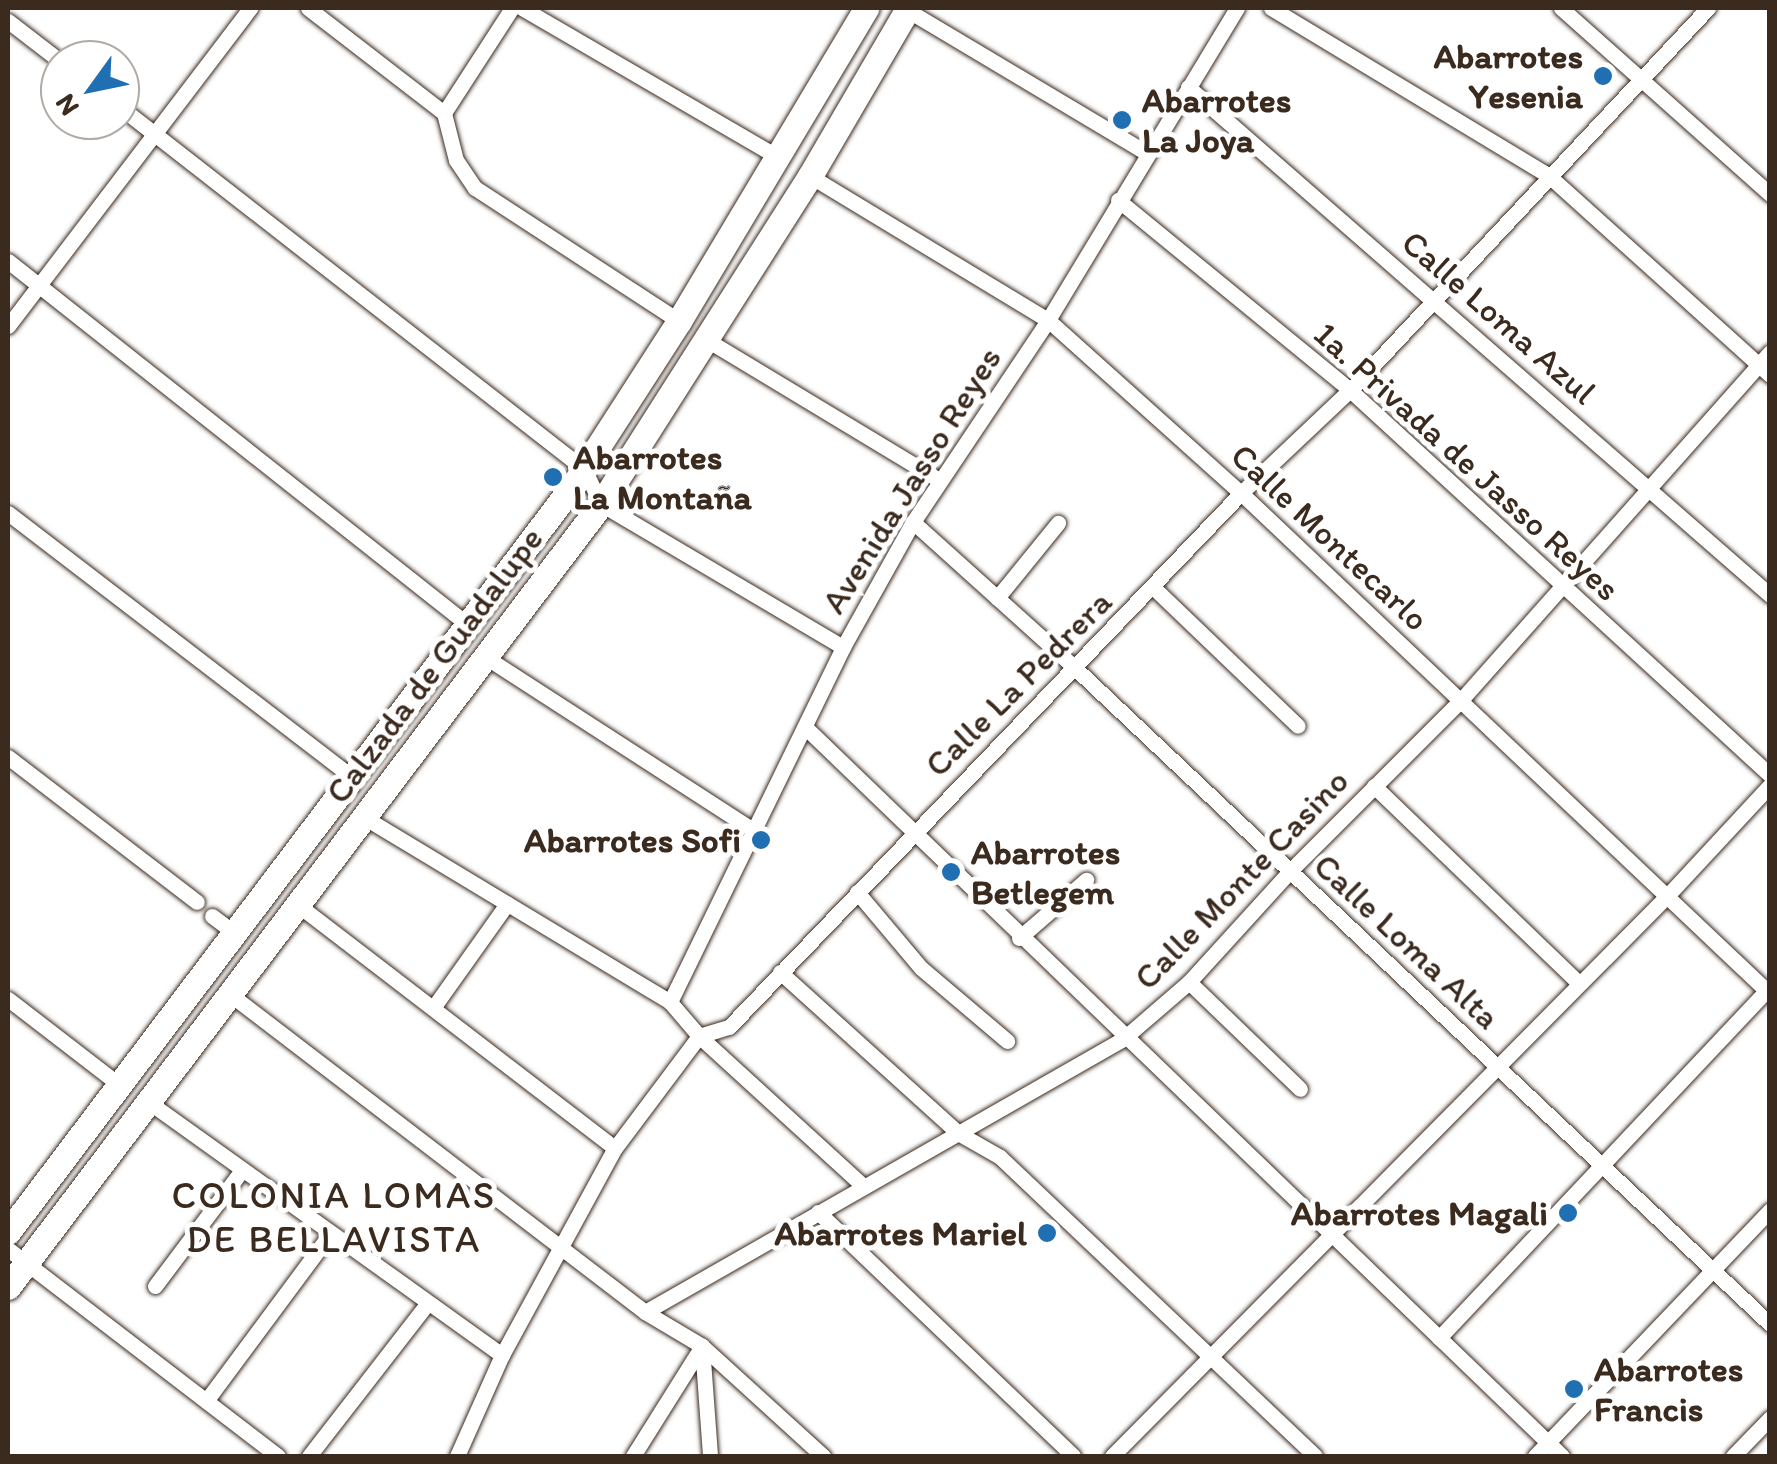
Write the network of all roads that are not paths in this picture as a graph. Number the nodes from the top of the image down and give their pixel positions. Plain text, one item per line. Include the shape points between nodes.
1 (250, 8) edge
2 (308, 8) edge
3 (512, 8) edge
4 (522, 8) edge
5 (866, 8) edge
6 (1237, 8) edge
7 (1271, 8) edge
8 (1561, 8) edge
9 (1708, 8) edge
10 (908, 9) edge
11 (8, 21) edge
12 (40, 46) edge
13 (1639, 76) junction
14 (1188, 87) junction
15 (444, 113) junction
16 (140, 121) edge
17 (155, 133) junction
18 (1147, 153) junction
19 (778, 157) junction
20 (1548, 175) junction
21 (810, 176) junction
22 (1770, 194) edge
23 (1118, 200) junction
24 (8, 261) edge
25 (39, 285) junction
26 (1434, 301) junction
27 (1048, 320) junction
28 (678, 322) junction
29 (8, 326) edge
30 (707, 340) junction
31 (1766, 364) edge
32 (1350, 390) junction
33 (584, 469) junction
34 (939, 480) junction
35 (1650, 487) junction
36 (1241, 493) junction
37 (601, 504) junction
38 (8, 513) edge
39 (913, 522) junction
40 (1058, 523) dead end
41 (1154, 588) junction
42 (1562, 588) junction
43 (1770, 595) edge
44 (998, 598) junction
45 (468, 624) junction
46 (843, 647) junction
47 (484, 656) junction
48 (1076, 668) junction
49 (1460, 700) junction
50 (1298, 726) dead end
51 (804, 727) junction
52 (8, 757) edge
53 (1770, 775) edge
54 (352, 777) junction
55 (1374, 786) junction
56 (1767, 793) edge
57 (362, 816) junction
58 (754, 830) junction
59 (911, 834) junction
60 (1290, 872) junction
61 (1086, 880) dead end
62 (857, 892) junction
63 (1667, 896) junction
64 (197, 902) dead end
65 (508, 904) junction
66 (298, 905) junction
67 (1019, 938) junction
68 (780, 972) junction
69 (1189, 982) junction
70 (1578, 982) junction
71 (1768, 992) edge
72 (231, 995) junction
73 (8, 1000) edge
74 (670, 1002) junction
75 (432, 1008) junction
76 (700, 1036) junction
77 (1123, 1038) junction
78 (1007, 1041) dead end
79 (1496, 1066) junction
80 (122, 1086) junction
81 (1300, 1090) dead end
82 (150, 1103) junction
83 (958, 1133) junction
84 (615, 1148) junction
85 (1601, 1164) junction
86 (242, 1170) junction
87 (863, 1186) junction
88 (1770, 1210) edge
89 (818, 1212) junction
90 (8, 1232) edge
91 (330, 1234) junction
92 (1328, 1235) junction
93 (561, 1248) junction
94 (16, 1256) edge
95 (1710, 1269) junction
96 (155, 1286) dead end
97 (8, 1287) edge
98 (428, 1304) junction
99 (645, 1312) junction
100 (1770, 1324) edge
101 (1438, 1338) junction
102 (702, 1346) junction
103 (502, 1355) junction
104 (1209, 1356) junction
105 (206, 1401) junction
106 (1770, 1418) edge
107 (1548, 1443) junction
108 (278, 1456) edge
109 (309, 1456) edge
110 (456, 1456) edge
111 (633, 1456) edge
112 (710, 1456) edge
113 (823, 1456) edge
114 (1073, 1456) edge
115 (1112, 1456) edge
116 (1315, 1456) edge
117 (1535, 1456) edge
118 (1562, 1456) edge
119 (1733, 1456) edge

1 - 17 street
2 - 15 street
3 - 15 street
4 - 19 street
5 - 19 main road, Calzada de Guadalupe
6 - 14 street, Avenida Jasso Reyes
7 - 20 street
8 - 13 street
9 - 13 street, Calle La Pedrera
10 - 18 street
10 - 21 main road, Calzada de Guadalupe
11 - 12 street
13 - 20 street, Calle La Pedrera
13 - 22 street
14 - 18 street, Avenida Jasso Reyes
14 - 26 street, Calle Loma Azul
15 - 28 street via 456,160 475,188
16 - 17 street
17 - 25 street
17 - 33 street
18 - 23 street, Avenida Jasso Reyes
19 - 28 main road, Calzada de Guadalupe
20 - 26 street, Calle La Pedrera
20 - 31 street
21 - 27 street, Calle Montecarlo
21 - 30 main road, Calzada de Guadalupe
23 - 27 street, Avenida Jasso Reyes
23 - 32 street, 1a. Privada de Jasso Reyes
24 - 25 street
25 - 29 street
25 - 45 street
26 - 32 street, Calle La Pedrera
26 - 35 street, Calle Loma Azul
27 - 34 street, Avenida Jasso Reyes
27 - 36 street, Calle Montecarlo
28 - 33 main road, Calzada de Guadalupe
30 - 34 street
30 - 37 main road, Calzada de Guadalupe
31 - 35 street, Calle Monte Casino
32 - 36 street, Calle La Pedrera
32 - 42 street, 1a. Privada de Jasso Reyes
33 - 37 street
33 - 45 main road, Calzada de Guadalupe
34 - 39 street, Avenida Jasso Reyes
35 - 42 street, Calle Monte Casino
35 - 43 street, Calle Loma Azul
36 - 41 street, Calle La Pedrera
36 - 49 street, Calle Montecarlo
37 - 46 street
37 - 47 main road, Calzada de Guadalupe
38 - 54 street
39 - 44 street, Calle Loma Alta
39 - 46 street, Avenida Jasso Reyes
40 - 44 street
41 - 48 street, Calle La Pedrera
41 - 50 street
42 - 49 street, Calle Monte Casino
42 - 53 street, 1a. Privada de Jasso Reyes
44 - 48 street, Calle Loma Alta
45 - 54 main road, Calzada de Guadalupe
46 - 51 street, Avenida Jasso Reyes
47 - 57 main road, Calzada de Guadalupe
47 - 58 street
48 - 59 street, Calle La Pedrera
48 - 60 street, Calle Loma Alta
49 - 55 street, Calle Monte Casino
49 - 63 street, Calle Montecarlo
51 - 58 street, Avenida Jasso Reyes
51 - 59 street
52 - 64 street
54 - 80 main road, Calzada de Guadalupe via 222,923
55 - 60 street, Calle Monte Casino
55 - 70 street
56 - 63 street
57 - 65 street
57 - 66 main road, Calzada de Guadalupe
58 - 74 street, Avenida Jasso Reyes
59 - 62 street, Calle La Pedrera
59 - 67 street
60 - 69 street, Calle Monte Casino
60 - 79 street, Calle Loma Alta
61 - 67 street
62 - 68 street, Calle La Pedrera
62 - 78 street via 921,968
63 - 70 street
63 - 71 street, Calle Montecarlo
65 - 74 street
65 - 75 street
66 - 72 main road, Calzada de Guadalupe
66 - 75 street
67 - 77 street
68 - 76 street, Calle La Pedrera via 729,1027
68 - 83 street
69 - 77 street, Calle Monte Casino
69 - 81 street
70 - 79 street
71 - 85 street
72 - 82 main road, Calzada de Guadalupe
72 - 93 street
73 - 80 street
74 - 76 street
75 - 84 street
76 - 84 street, Calle La Pedrera
76 - 87 street
77 - 83 street, Calle Monte Casino
77 - 92 street
79 - 85 street, Calle Loma Alta
79 - 92 street
80 - 90 main road, Calzada de Guadalupe
82 - 86 street
82 - 94 main road, Calzada de Guadalupe
83 - 87 street, Calle Monte Casino
83 - 104 street via 1000,1157
84 - 93 street, Calle La Pedrera
85 - 95 street, Calle Loma Alta
85 - 101 street
86 - 91 street
86 - 96 street
87 - 89 street, Calle Monte Casino
88 - 95 street
89 - 99 street, Calle Monte Casino
89 - 114 street
91 - 98 street
91 - 105 street
92 - 101 street
92 - 104 street
93 - 99 street
93 - 103 street, Calle La Pedrera
94 - 97 main road, Calzada de Guadalupe
94 - 105 street
95 - 100 street, Calle Loma Alta
95 - 107 street
98 - 103 street
98 - 109 street
99 - 102 street
101 - 107 street
102 - 111 street
102 - 112 street
102 - 113 street
103 - 110 street, Calle La Pedrera
104 - 115 street
104 - 116 street
105 - 108 street
106 - 119 street
107 - 117 street
107 - 118 street

